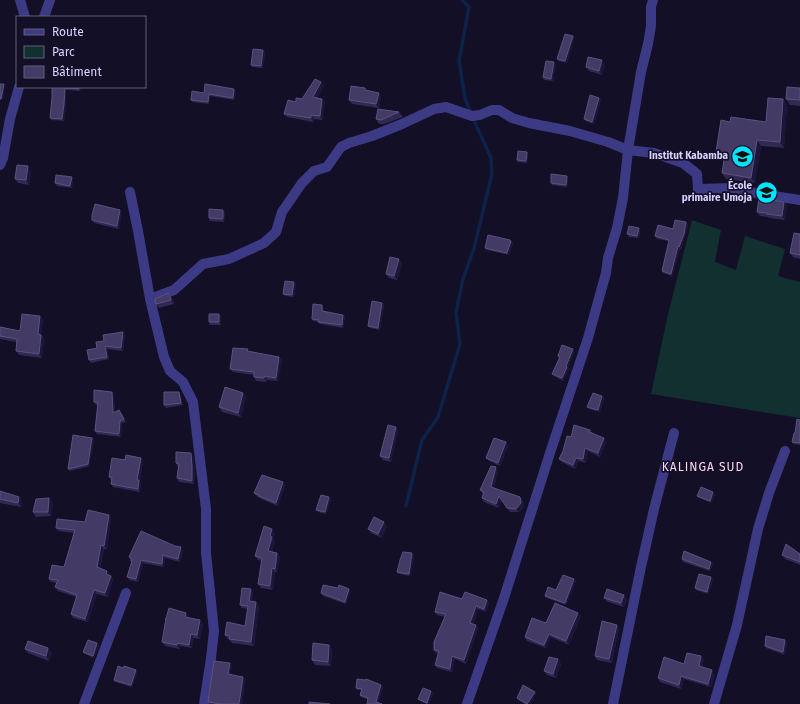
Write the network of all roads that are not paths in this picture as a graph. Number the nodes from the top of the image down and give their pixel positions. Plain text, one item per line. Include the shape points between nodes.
1 (20, 0) edge
2 (50, 0) edge
3 (653, 0) edge
4 (25, 16) edge
5 (44, 16) edge
6 (19, 88) edge
7 (628, 150) junction
8 (0, 165) edge
9 (130, 192) dead end
10 (800, 200) edge
11 (150, 299) junction
12 (674, 433) dead end
13 (785, 451) dead end
14 (126, 593) dead end
15 (84, 704) edge
16 (204, 704) edge
17 (467, 704) edge
18 (613, 704) edge
19 (714, 704) edge

1 - 4 street
2 - 5 street
3 - 7 street via 648,44
6 - 8 street
7 - 10 street via 654,153 683,163 697,174 698,189 734,188
7 - 11 street via 570,131 528,123 499,110 472,116 446,107 434,109 341,147 327,167 314,171 302,183 282,212 276,232 264,243 229,259 203,264 174,290
7 - 17 street via 623,198 588,338
9 - 11 street
11 - 16 street via 164,358 170,371 183,382 193,402 206,510 206,553 214,631
12 - 18 street via 641,566
13 - 19 street via 758,529 737,625
14 - 15 street

